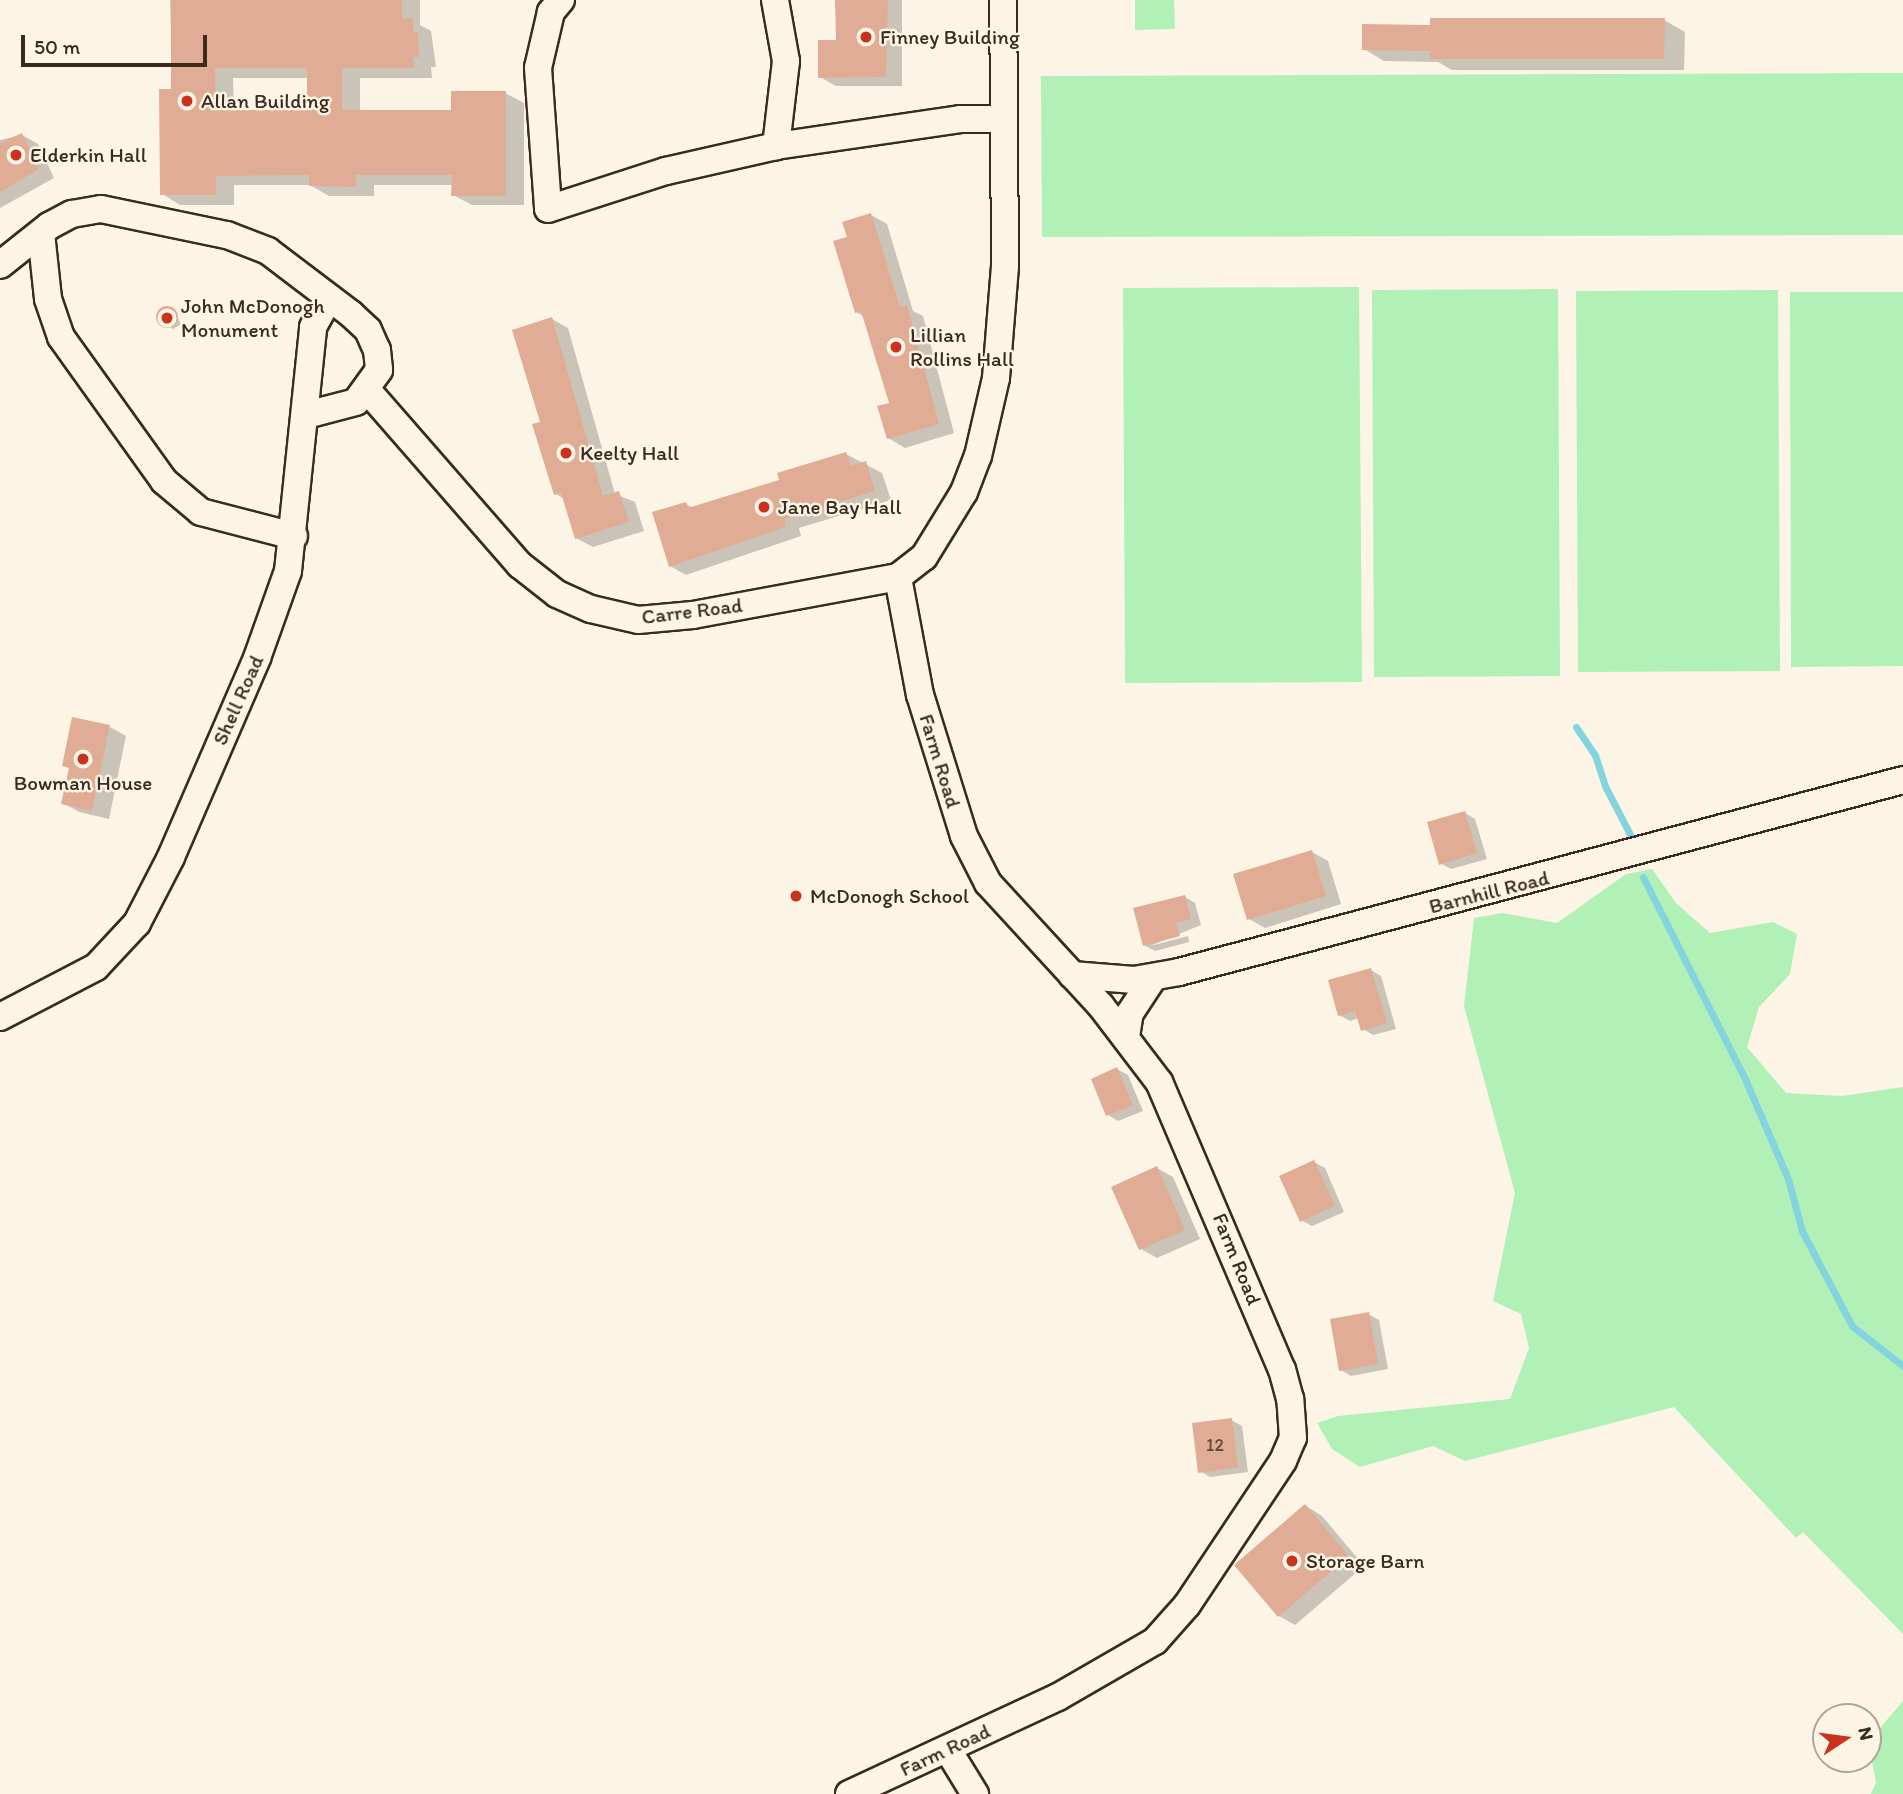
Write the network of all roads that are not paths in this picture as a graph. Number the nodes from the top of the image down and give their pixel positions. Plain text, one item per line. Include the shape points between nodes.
1 (561, 0) edge
2 (775, 0) edge
3 (1003, 0) edge
4 (1003, 119) junction
5 (776, 146) junction
6 (41, 233) junction
7 (0, 265) edge
8 (328, 300) junction
9 (368, 391) junction
10 (306, 415) junction
11 (294, 536) junction
12 (898, 577) junction
13 (1903, 780) edge
14 (1073, 975) junction
15 (1153, 978) junction
16 (0, 1017) edge
17 (1126, 1037) junction
18 (948, 1750) junction
19 (849, 1794) edge
20 (975, 1794) edge

1 - 5 street via 551,12 538,68 548,209 666,171
2 - 5 street via 786,61
3 - 4 street
4 - 5 street via 960,119
4 - 12 street via 1005,266 996,378 964,492 924,557
6 - 7 street
6 - 8 street via 72,214 101,209 227,235 268,251 304,274
6 - 11 street via 48,299 61,337 164,481 201,512
8 - 9 street via 368,330 377,350 379,370
8 - 10 street, Shell Road via 313,327
9 - 10 street via 348,405
9 - 12 street, Carre Road via 520,565 557,594 591,609 638,620 692,615
10 - 11 street, Shell Road
11 - 16 street, Shell Road via 275,614 171,857 137,923 96,967
12 - 14 street, Farm Road via 920,695 964,836 988,883
13 - 15 street, Barnhill Road
14 - 15 street, Barnhill Road via 1110,981
14 - 17 street, Farm Road
15 - 17 street via 1130,1013
17 - 18 street, Farm Road via 1159,1082 1205,1180 1282,1370 1293,1438 1283,1461 1187,1605 1155,1642 1117,1667
18 - 19 street, Farm Road
18 - 20 street

